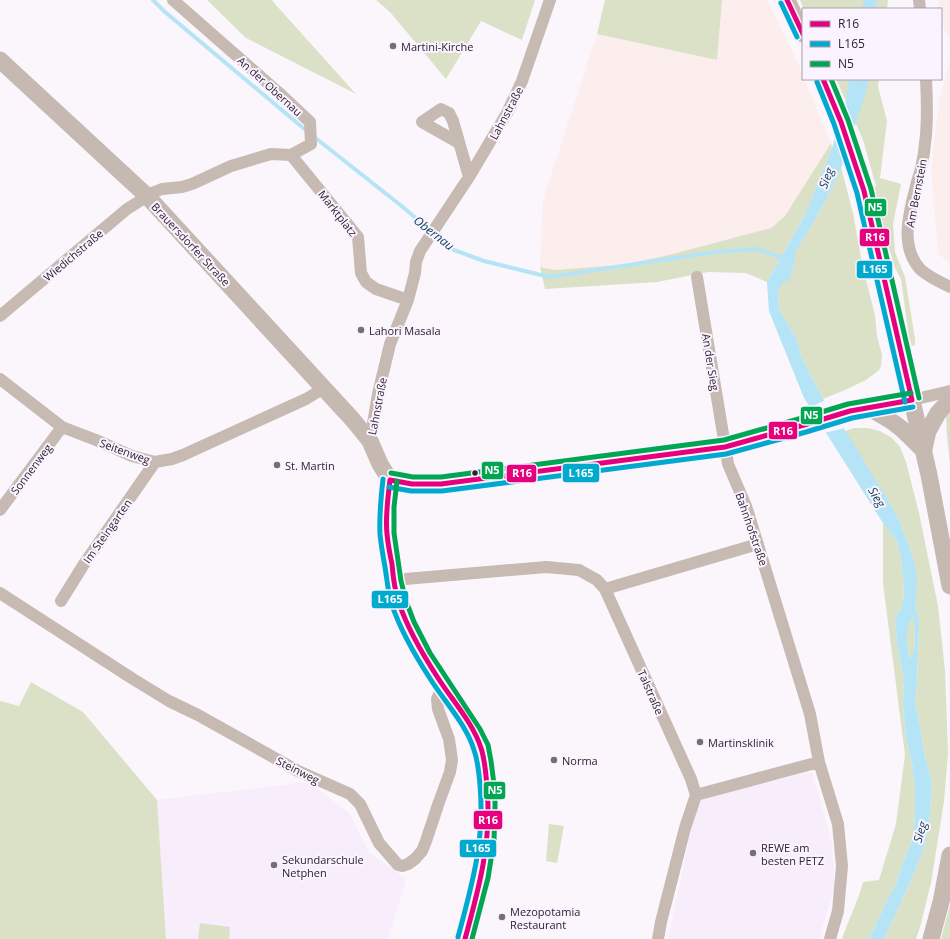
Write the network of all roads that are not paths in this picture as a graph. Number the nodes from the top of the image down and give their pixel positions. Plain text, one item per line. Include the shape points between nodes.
1 (173, 0) edge
2 (550, 0) edge
3 (786, 0) edge
4 (802, 32) edge
5 (0, 60) edge
6 (823, 80) edge
7 (926, 80) edge
8 (459, 143) dead end
9 (291, 154) junction
10 (469, 177) junction
11 (147, 196) junction
12 (697, 277) dead end
13 (950, 287) edge
14 (408, 300) junction
15 (0, 316) edge
16 (0, 379) edge
17 (324, 388) junction
18 (950, 391) edge
19 (912, 400) junction
20 (950, 400) edge
21 (868, 408) junction
22 (62, 427) junction
23 (370, 441) junction
24 (725, 447) junction
25 (923, 451) junction
26 (155, 462) junction
27 (390, 480) junction
28 (0, 510) edge
29 (758, 544) junction
30 (394, 580) junction
31 (950, 586) edge
32 (605, 589) junction
33 (0, 593) edge
34 (61, 601) dead end
35 (443, 686) junction
36 (819, 762) junction
37 (696, 795) junction
38 (950, 855) edge
39 (465, 939) edge
40 (658, 939) edge
41 (830, 939) edge
42 (931, 939) edge

1 - 9 street, An der Obernau via 310,122 311,144
2 - 10 street, Lahnstraße via 522,81 507,113
3 - 4 street
5 - 11 street, Brauersdorfer Straße
6 - 19 street via 841,122 864,191
7 - 13 street, Am Bernstein via 926,143 910,207 908,241 911,253 921,270
8 - 10 street
9 - 11 street, An der Obernau via 271,154 231,166 192,184 154,192
9 - 14 street, Marktplatz via 358,237 361,273 366,282 376,289
10 - 14 street, Lahnstraße via 420,251
11 - 15 street, Wiedichstraße via 127,209
11 - 17 street, Brauersdorfer Straße
12 - 24 street, An der Sieg
14 - 23 street, Lahnstraße via 390,344
16 - 22 street, Seitenweg
17 - 23 street, Brauersdorfer Straße
17 - 26 street, Seitenweg via 306,399 183,455
18 - 19 street
19 - 21 street
19 - 25 street
20 - 25 street via 938,413 928,431
21 - 24 street
21 - 25 street via 898,426
22 - 26 street, Seitenweg via 132,456
22 - 28 street, Sonnenweg
23 - 27 street, Lahnstraße
24 - 27 street via 441,484 412,484
24 - 29 street, Bahnhofstraße via 728,464 746,506
25 - 31 street
26 - 34 street, Im Steingarten
27 - 30 street via 387,533
29 - 32 street
29 - 36 street, Bahnhofstraße via 810,714
30 - 32 street, Talstraße via 546,567 579,570 597,580
30 - 35 street via 399,602 412,634
32 - 37 street, Talstraße
33 - 35 street, Steinweg via 169,700 298,771 350,794 360,804 379,843 398,865 402,866 415,859 422,851 450,772 452,760 449,740 437,699
35 - 39 street via 473,730 480,746 487,786 486,844
36 - 37 street
36 - 41 street, Bahnhofstraße via 838,824 842,866 838,911
37 - 40 street via 684,828
38 - 42 street

